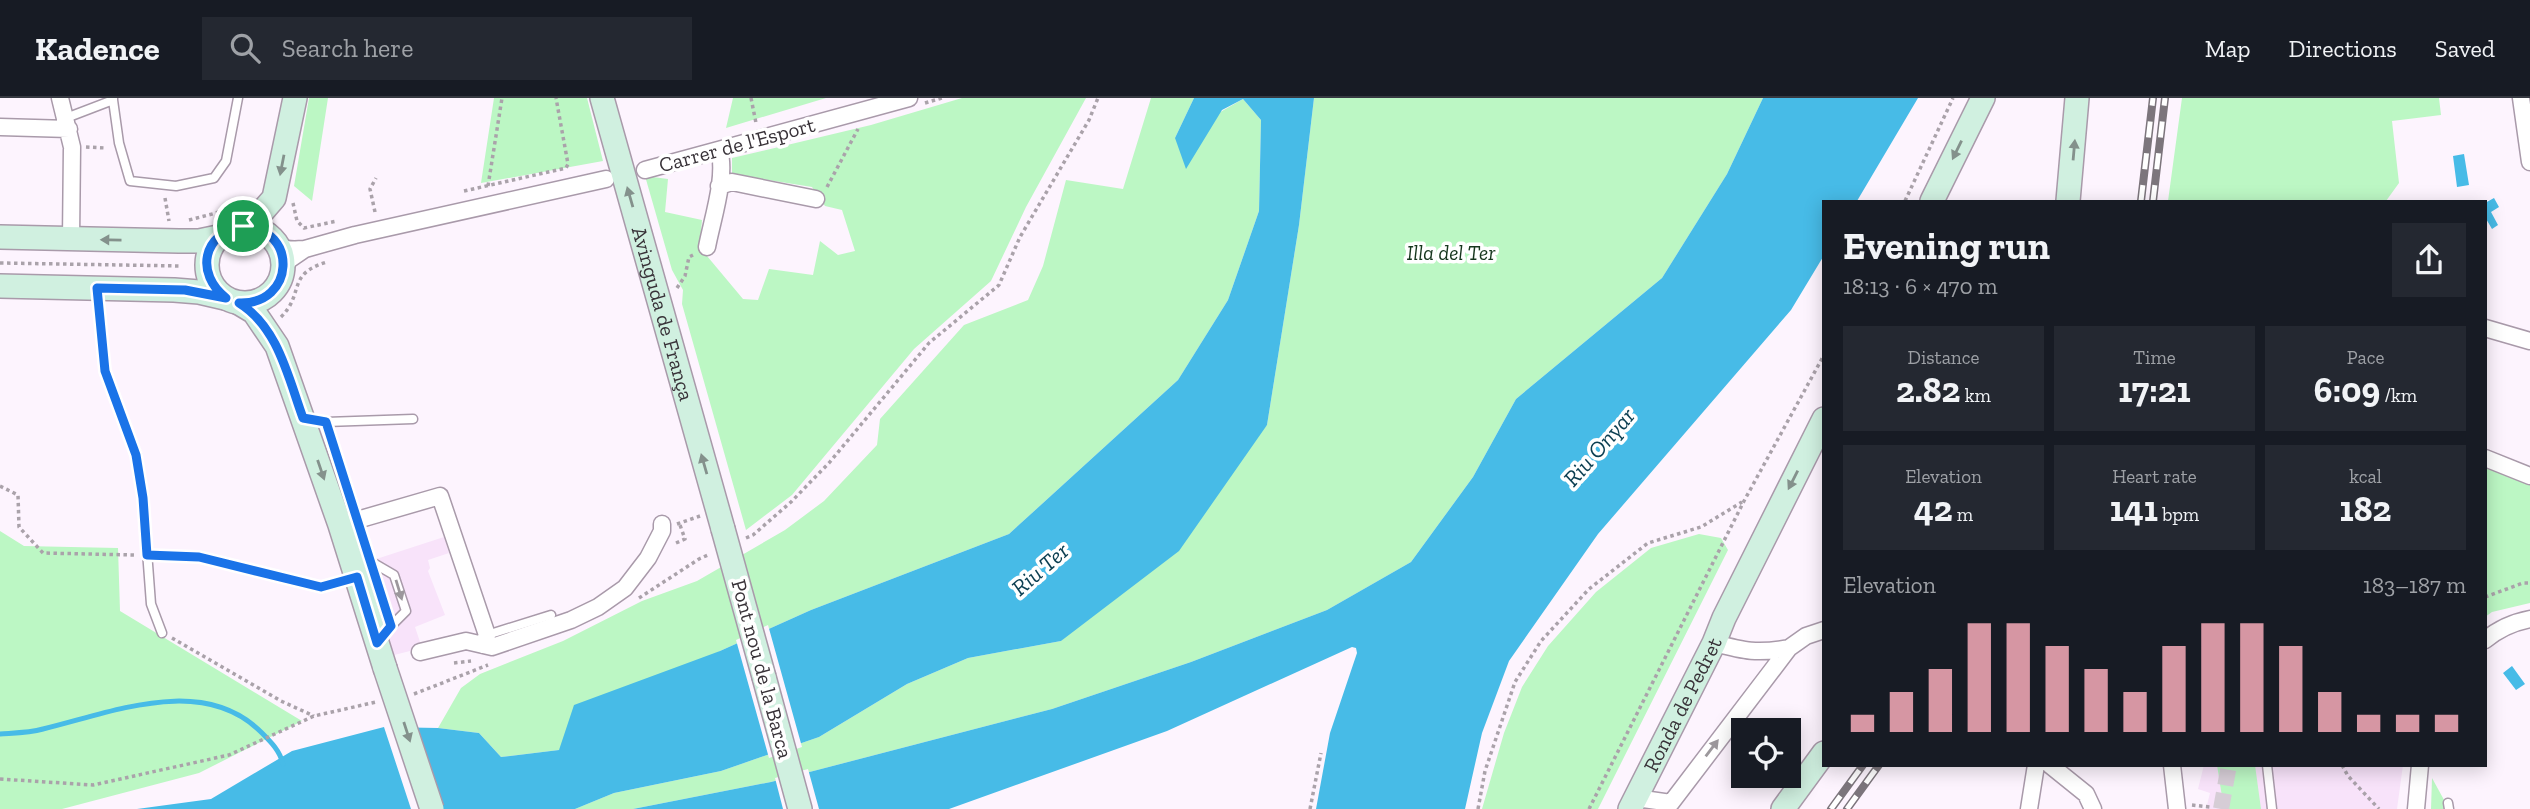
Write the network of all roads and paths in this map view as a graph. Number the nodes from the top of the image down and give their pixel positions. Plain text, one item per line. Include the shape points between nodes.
1 (60, 98) edge
2 (238, 98) edge
3 (295, 98) edge
4 (502, 98) edge
5 (556, 98) edge
6 (602, 98) edge
7 (751, 98) edge
8 (909, 98) edge
9 (1098, 98) edge
10 (1953, 98) edge
11 (1983, 98) edge
12 (2077, 98) edge
13 (2521, 98) edge
14 (113, 99) edge
15 (869, 109) junction
16 (67, 124) junction
17 (756, 124) dead end
18 (0, 127) edge
19 (719, 150) junction
20 (2530, 162) edge
21 (645, 170) dead end
22 (376, 178) dead end
23 (606, 179) dead end
24 (488, 186) junction
25 (719, 186) junction
26 (278, 187) junction
27 (457, 193) dead end
28 (255, 194) dead end
29 (816, 199) joint
30 (1905, 200) edge
31 (1932, 200) edge
32 (2068, 200) edge
33 (374, 212) dead end
34 (339, 220) dead end
35 (181, 222) dead end
36 (163, 225) dead end
37 (169, 225) dead end
38 (243, 226) junction
39 (0, 237) edge
40 (218, 237) junction
41 (71, 239) junction
42 (278, 244) junction
43 (707, 247) joint
44 (305, 249) junction
45 (335, 260) dead end
46 (0, 263) edge
47 (182, 266) dead end
48 (283, 269) junction
49 (0, 286) edge
50 (97, 288) junction
51 (676, 288) dead end
52 (232, 301) junction
53 (2487, 329) edge
54 (267, 330) junction
55 (2530, 341) edge
56 (1822, 359) edge
57 (303, 418) junction
58 (413, 419) dead end
59 (326, 422) junction
60 (1822, 422) edge
61 (2487, 459) edge
62 (2530, 476) edge
63 (0, 486) edge
64 (1744, 501) junction
65 (714, 522) junction
66 (349, 523) junction
67 (680, 523) junction
68 (664, 526) joint
69 (753, 535) dead end
70 (671, 545) dead end
71 (147, 555) junction
72 (363, 569) junction
73 (2530, 583) edge
74 (2487, 596) edge
75 (551, 615) dead end
76 (2530, 618) edge
77 (1822, 631) edge
78 (162, 633) joint
79 (384, 634) junction
80 (2489, 637) edge
81 (485, 640) junction
82 (1714, 643) junction
83 (1789, 648) junction
84 (420, 652) dead end
85 (1751, 652) junction
86 (1763, 681) junction
87 (1321, 753) dead end
88 (1822, 756) edge
89 (2036, 767) edge
90 (2052, 767) edge
91 (2173, 767) edge
92 (2267, 767) edge
93 (2343, 767) edge
94 (2420, 767) edge
95 (0, 779) edge
96 (1633, 804) edge
97 (2184, 807) edge
98 (2210, 807) edge
99 (432, 809) edge
100 (800, 809) edge
101 (1310, 809) edge
102 (1478, 809) edge
103 (1590, 809) edge
104 (1783, 809) edge
105 (2029, 809) edge
106 (2092, 809) edge
107 (2272, 809) edge
108 (2379, 809) edge
109 (2416, 809) edge

1 - 16 street
2 - 14 lane via 226,161 214,178 176,186 130,181
3 -> 26 main road
4 - 24 path
5 - 24 path via 566,168
65 -> 6 main road, Avinguda de França
7 - 17 path
8 - 15 street, Carrer de l'Esport
9 - 69 path via 1020,237 999,285 929,343 829,463
10 - 30 path
11 -> 31 main road
32 -> 12 main road
13 - 20 street
14 - 16 lane
15 - 19 street, Carrer de l'Esport
15 - 29 path via 824,196
16 - 18 street
16 - 41 street via 72,147
19 - 21 street, Carrer de l'Esport
19 - 25 street
22 - 33 path via 370,189
23 - 44 street
24 - 27 path
25 - 29 street via 732,183
25 - 43 street
26 - 34 path via 290,189 300,226
26 - 38 main road via 268,207
28 - 35 path via 216,213
36 - 37 path
38 - 40 main road
38 - 42 main road via 263,231
39 - 41 main road
40 -> 41 main road via 179,242
40 - 52 main road via 208,254 207,274 211,284
42 - 44 street via 291,250
42 - 48 main road
43 - 51 path via 689,257 685,276
44 - 48 street
45 - 54 path via 311,267 298,282 292,306
46 - 47 path
48 - 52 main road via 268,296 259,301
49 - 50 main road
50 - 52 main road via 192,291
50 - 71 lane via 105,371 136,455
52 - 54 main road via 254,312
53 - 55 street
54 - 57 main road
56 - 64 path
57 - 59 lane
57 -> 66 main road
58 - 59 lane
59 - 66 lane
60 -> 82 main road
61 - 62 street
63 - 71 path via 19,495 19,527 43,553
64 - 102 path via 1701,527 1648,543 1589,589 1541,641 1515,682 1485,771
64 - 103 path
65 - 67 path
65 - 100 main road, Pont nou de la Barca, bridge
66 - 72 main road
66 - 81 street via 440,496
67 - 68 path
67 - 70 path via 685,539
68 - 81 street via 625,588 598,607 492,647
71 - 72 lane via 199,557 321,587
71 - 78 lane via 150,604
72 - 79 main road
72 -> 79 lane via 394,575 406,611
73 - 74 path
75 - 81 lane
76 - 80 street
77 - 83 street
78 - 95 path via 312,717 229,755 93,785
79 -> 99 main road, bridge via 385,668
81 - 84 street
82 - 85 street, Ronda de Pedret
82 - 96 main road, Ronda de Pedret
83 - 85 street, Ronda de Pedret
83 - 86 street
85 - 86 street, Ronda de Pedret
96 -> 86 street, Ronda de Pedret via 1671,803
87 - 101 path
88 - 104 main road
89 - 105 street
90 - 106 street via 2086,794
91 - 97 street
92 - 107 lane
93 - 108 path
94 - 109 street
97 - 98 path

